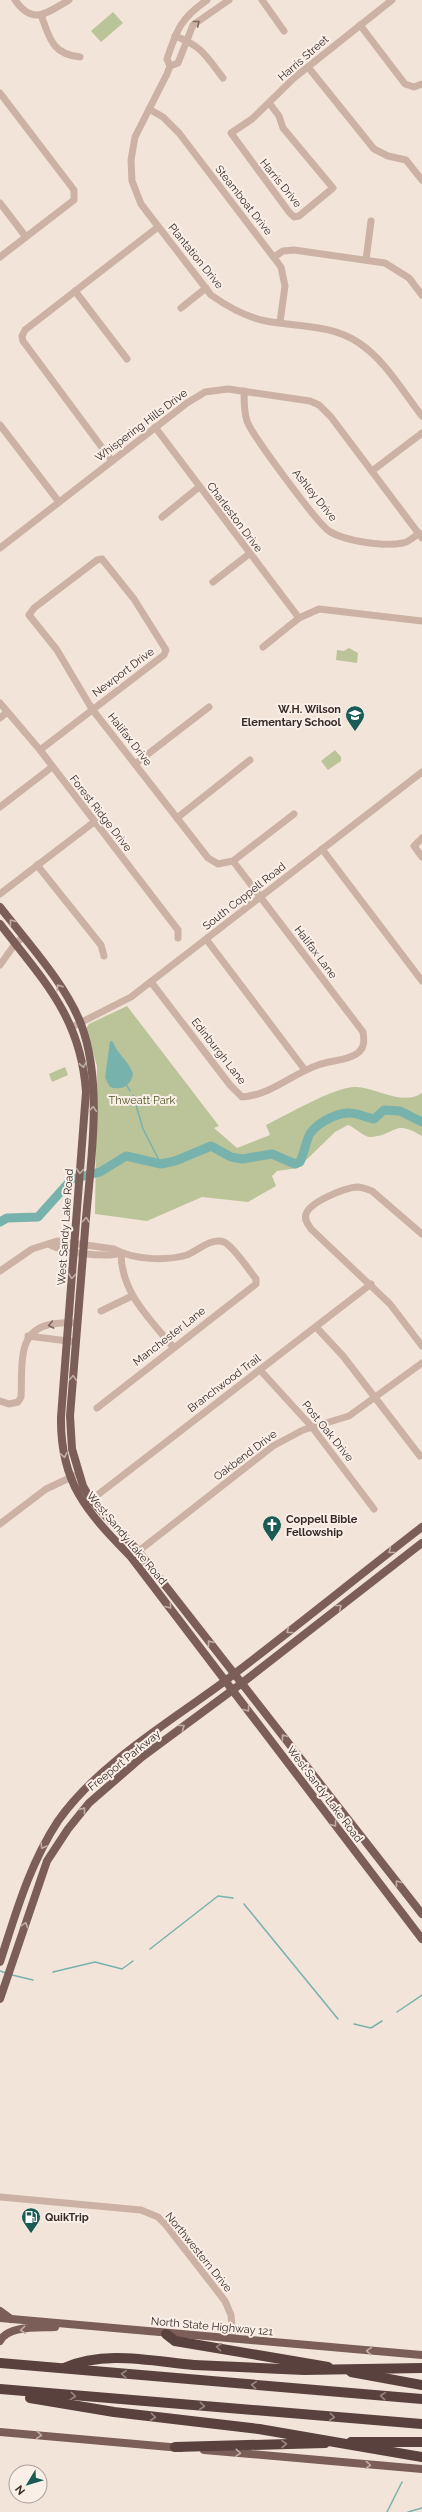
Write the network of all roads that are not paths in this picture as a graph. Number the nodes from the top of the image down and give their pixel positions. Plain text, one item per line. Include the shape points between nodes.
1 (15, 0) edge
2 (69, 0) edge
3 (207, 0) edge
4 (229, 0) edge
5 (262, 0) edge
6 (392, 0) edge
7 (39, 15) junction
8 (360, 26) junction
9 (284, 31) dead end
10 (175, 36) junction
11 (186, 40) junction
12 (80, 57) dead end
13 (170, 66) junction
14 (308, 67) junction
15 (223, 78) dead end
16 (422, 84) edge
17 (0, 93) edge
18 (270, 104) junction
19 (149, 109) junction
20 (231, 133) joint
21 (422, 180) edge
22 (0, 203) edge
23 (371, 221) dead end
24 (158, 227) junction
25 (26, 237) junction
26 (0, 257) edge
27 (274, 257) junction
28 (366, 260) junction
29 (206, 288) junction
30 (75, 291) junction
31 (422, 295) edge
32 (181, 308) dead end
33 (280, 322) junction
34 (127, 359) dead end
35 (244, 391) junction
36 (422, 416) edge
37 (0, 425) edge
38 (155, 427) junction
39 (422, 432) edge
40 (112, 461) junction
41 (372, 471) junction
42 (199, 487) junction
43 (59, 502) junction
44 (162, 517) dead end
45 (420, 536) edge
46 (0, 548) edge
47 (249, 554) junction
48 (102, 559) joint
49 (213, 582) dead end
50 (299, 618) junction
51 (422, 621) edge
52 (263, 647) dead end
53 (0, 703) edge
54 (209, 706) dead end
55 (92, 709) junction
56 (7, 712) junction
57 (0, 718) edge
58 (40, 750) junction
59 (250, 760) dead end
60 (135, 764) junction
61 (52, 767) junction
62 (422, 772) edge
63 (0, 807) edge
64 (294, 814) dead end
65 (177, 818) junction
66 (94, 822) junction
67 (422, 838) edge
68 (322, 849) junction
69 (422, 858) edge
70 (232, 862) junction
71 (37, 865) junction
72 (0, 894) edge
73 (260, 897) junction
74 (0, 907) edge
75 (0, 924) edge
76 (23, 938) junction
77 (178, 938) dead end
78 (206, 939) junction
79 (15, 944) junction
80 (104, 956) dead end
81 (0, 965) edge
82 (422, 981) edge
83 (152, 982) junction
84 (80, 1023) junction
85 (72, 1027) junction
86 (352, 1056) joint
87 (305, 1070) junction
88 (422, 1234) edge
89 (79, 1243) junction
90 (49, 1244) junction
91 (79, 1252) junction
92 (121, 1253) junction
93 (0, 1271) edge
94 (371, 1284) junction
95 (132, 1296) junction
96 (101, 1311) dead end
97 (68, 1322) junction
98 (77, 1323) junction
99 (316, 1328) junction
100 (28, 1336) junction
101 (72, 1341) junction
102 (422, 1346) edge
103 (173, 1347) junction
104 (422, 1362) edge
105 (260, 1370) junction
106 (376, 1398) junction
107 (0, 1401) edge
108 (97, 1408) dead end
109 (312, 1427) junction
110 (420, 1456) dead end
111 (78, 1474) junction
112 (70, 1478) junction
113 (91, 1500) junction
114 (374, 1509) dead end
115 (0, 1524) edge
116 (422, 1527) edge
117 (422, 1543) edge
118 (138, 1551) junction
119 (131, 1557) junction
120 (367, 1570) junction
121 (375, 1580) junction
122 (306, 1618) junction
123 (313, 1628) junction
124 (234, 1673) junction
125 (226, 1680) junction
126 (242, 1683) junction
127 (233, 1690) junction
128 (135, 1748) junction
129 (142, 1757) junction
130 (329, 1794) junction
131 (320, 1805) junction
132 (422, 1914) edge
133 (422, 1938) edge
134 (1, 1960) edge
135 (0, 1999) edge
136 (0, 2197) edge
137 (0, 2311) edge
138 (0, 2318) edge
139 (12, 2319) junction
140 (76, 2325) junction
141 (166, 2334) junction
142 (233, 2339) junction
143 (0, 2341) edge
144 (422, 2355) edge
145 (0, 2363) edge
146 (422, 2368) edge
147 (62, 2369) junction
148 (422, 2385) edge
149 (3, 2390) edge
150 (422, 2399) edge
151 (422, 2424) edge
152 (0, 2425) edge
153 (0, 2432) edge
154 (17, 2433) junction
155 (0, 2436) edge
156 (422, 2442) edge
157 (175, 2447) junction
158 (422, 2457) edge
159 (422, 2469) edge

1 - 7 street via 22,11
2 - 7 street
3 - 10 street, Plantation Drive via 186,16
11 -> 4 street, Plantation Drive via 193,25
5 - 9 street
6 - 8 street, Harris Street
7 - 12 street via 57,50 67,56
8 - 14 street, Harris Street
8 - 16 street via 405,84 414,87
10 - 11 street
10 - 13 street, Plantation Drive via 167,59
11 - 13 street, Plantation Drive via 178,63
11 - 15 street via 200,48
13 - 19 street, Plantation Drive
14 - 18 street, Harris Street
14 - 21 street via 374,149 384,155 406,160
17 - 25 street via 74,190 74,200
18 - 20 street, Harris Street
18 - 20 street, Harris Drive via 279,116 283,128 333,188 300,216 294,217 289,212
19 - 24 street, Plantation Drive via 131,150 130,172 137,196
19 - 27 street, Steamboat Drive via 163,117 179,133
22 - 25 street
23 - 28 street
24 - 29 street, Plantation Drive
24 - 30 street
25 - 26 street
27 - 28 street via 282,251 294,250
27 - 33 street, Steamboat Drive via 283,272 285,286
28 - 31 street via 385,263 399,270
29 - 32 street
29 - 33 street, Plantation Drive via 211,295 235,310 260,319
30 - 34 street
30 - 40 street via 25,330 23,341
33 - 36 street, Plantation Drive via 334,331 360,343 375,356
35 - 38 street, Whispering Hills Drive via 228,389 205,392 187,402
35 - 41 street, Whispering Hills Drive via 310,401 319,405
35 - 45 street, Ashley Drive via 244,411 249,427 329,531 345,538 390,544 405,543
37 - 43 street
38 - 40 street, Whispering Hills Drive
38 - 42 street, Charleston Drive
39 - 41 street
40 - 43 street, Whispering Hills Drive
41 - 45 street, Whispering Hills Drive
42 - 44 street
42 - 47 street, Charleston Drive
43 - 46 street, Whispering Hills Drive
47 - 49 street
47 - 50 street, Charleston Drive
48 - 55 street, Halifax Drive via 97,560 29,614 57,650
48 - 55 street, Newport Drive via 134,599 166,650 164,655
50 - 51 street via 311,612 327,609
50 - 52 street
53 - 56 street, Forest Ridge Drive
54 - 60 street
55 - 58 street, Newport Drive
55 - 60 street, Halifax Drive
56 - 57 street
56 - 58 street, Forest Ridge Drive
58 - 61 street, Forest Ridge Drive
59 - 65 street
60 - 65 street, Halifax Drive
61 - 63 street
61 - 66 street, Forest Ridge Drive
62 - 68 street, South Coppell Road
64 - 70 street
65 - 70 street, Halifax Drive via 208,858 218,864
66 - 71 street
66 - 77 street, Forest Ridge Drive via 178,930
67 - 69 street via 414,846
68 - 73 street, South Coppell Road
68 - 82 street
70 - 73 street, Halifax Lane
71 - 72 street
71 - 80 street via 101,944
73 - 78 street, South Coppell Road
73 - 86 street, Halifax Lane via 363,1032 363,1045 360,1051
76 -> 74 main road, West Sandy Lake Road
75 - 79 main road, West Sandy Lake Road
76 - 79 street
84 -> 76 main road, West Sandy Lake Road via 65,995
78 - 83 street, South Coppell Road
78 - 87 street
79 - 81 street
79 - 85 main road, West Sandy Lake Road via 54,994
83 - 84 street, South Coppell Road via 123,1002
83 - 87 street, Edinburgh Lane via 230,1085 242,1097 272,1089
84 - 85 street, South Coppell Road
89 -> 84 main road, West Sandy Lake Road via 88,1193 93,1070
85 -> 89 main road, West Sandy Lake Road via 84,1065 86,1092 78,1195
86 - 87 street, Edinburgh Lane
88 - 94 street via 372,1191 362,1187 345,1190 316,1203 305,1220 316,1235
89 - 90 street via 57,1241
89 - 91 main road, West Sandy Lake Road
89 - 92 street via 114,1249
90 - 91 street via 54,1248
90 - 93 street via 32,1249
91 - 92 street via 112,1256
91 -> 97 main road, West Sandy Lake Road
91 - 98 main road, West Sandy Lake Road
92 - 95 street via 123,1274
92 - 103 street, Manchester Lane via 151,1258 170,1257 186,1255 215,1241 223,1242 256,1279 256,1284
94 - 99 street, Branchwood Trail
94 - 102 street
95 - 96 street
95 - 103 street
97 - 98 street
97 -> 100 street via 38,1328
97 - 101 main road, West Sandy Lake Road
98 - 101 main road, West Sandy Lake Road
99 - 105 street, Branchwood Trail
99 - 106 street via 343,1356
100 - 101 street
100 - 107 street via 24,1346 21,1397 18,1402 10,1404
111 -> 101 main road, West Sandy Lake Road via 70,1430
101 -> 112 main road, West Sandy Lake Road via 60,1433
103 - 108 street, Manchester Lane
104 - 106 street, Oakbend Drive
105 - 109 street, Post Oak Drive
105 - 113 street, Branchwood Trail
106 - 109 street, Oakbend Drive via 349,1416
106 - 110 street
109 - 114 street, Post Oak Drive
109 - 118 street, Oakbend Drive via 291,1435 269,1449
111 - 112 street
111 - 113 main road, West Sandy Lake Road
112 - 115 street via 46,1489
112 - 119 main road, West Sandy Lake Road via 94,1519
113 - 118 main road, West Sandy Lake Road
116 -> 120 main road
117 - 121 main road
118 - 119 street, Oakbend Drive
124 -> 118 main road, West Sandy Lake Road
119 -> 125 main road, West Sandy Lake Road
120 - 121 main road
120 - 122 main road
123 -> 121 main road
122 - 123 main road
122 -> 124 main road
123 - 126 main road
124 - 125 main road, Freeport Parkway
124 - 126 main road, West Sandy Lake Road
125 - 127 main road, West Sandy Lake Road
125 - 128 main road, Freeport Parkway
126 - 127 main road, Freeport Parkway
130 -> 126 main road, West Sandy Lake Road
129 -> 127 main road, Freeport Parkway
127 -> 131 main road, West Sandy Lake Road
128 - 129 main road
128 -> 134 main road, Freeport Parkway via 80,1795 59,1821 26,1881
135 -> 129 main road, Freeport Parkway via 47,1861 89,1803
130 - 131 main road
132 -> 130 main road, West Sandy Lake Road
131 -> 133 main road, West Sandy Lake Road
136 - 142 street, Northwestern Drive via 141,2210 158,2217 227,2305 231,2315
137 - 139 main road
138 - 139 main road, North State Highway 121
139 - 140 main road, North State Highway 121
140 - 141 main road, North State Highway 121
140 -> 143 main road via 10,2331
141 - 142 main road, North State Highway 121
148 -> 141 highway via 175,2341
144 -> 142 main road, North State Highway 121
145 - 147 highway
146 - 147 highway, bridge via 304,2370 100,2358 82,2360
150 -> 147 highway
149 -> 151 highway
149 -> 158 highway, bridge via 12,2395 114,2412 259,2429
152 - 154 main road
153 - 154 main road
154 - 155 main road
154 -> 157 main road
157 -> 156 highway
157 -> 159 main road

